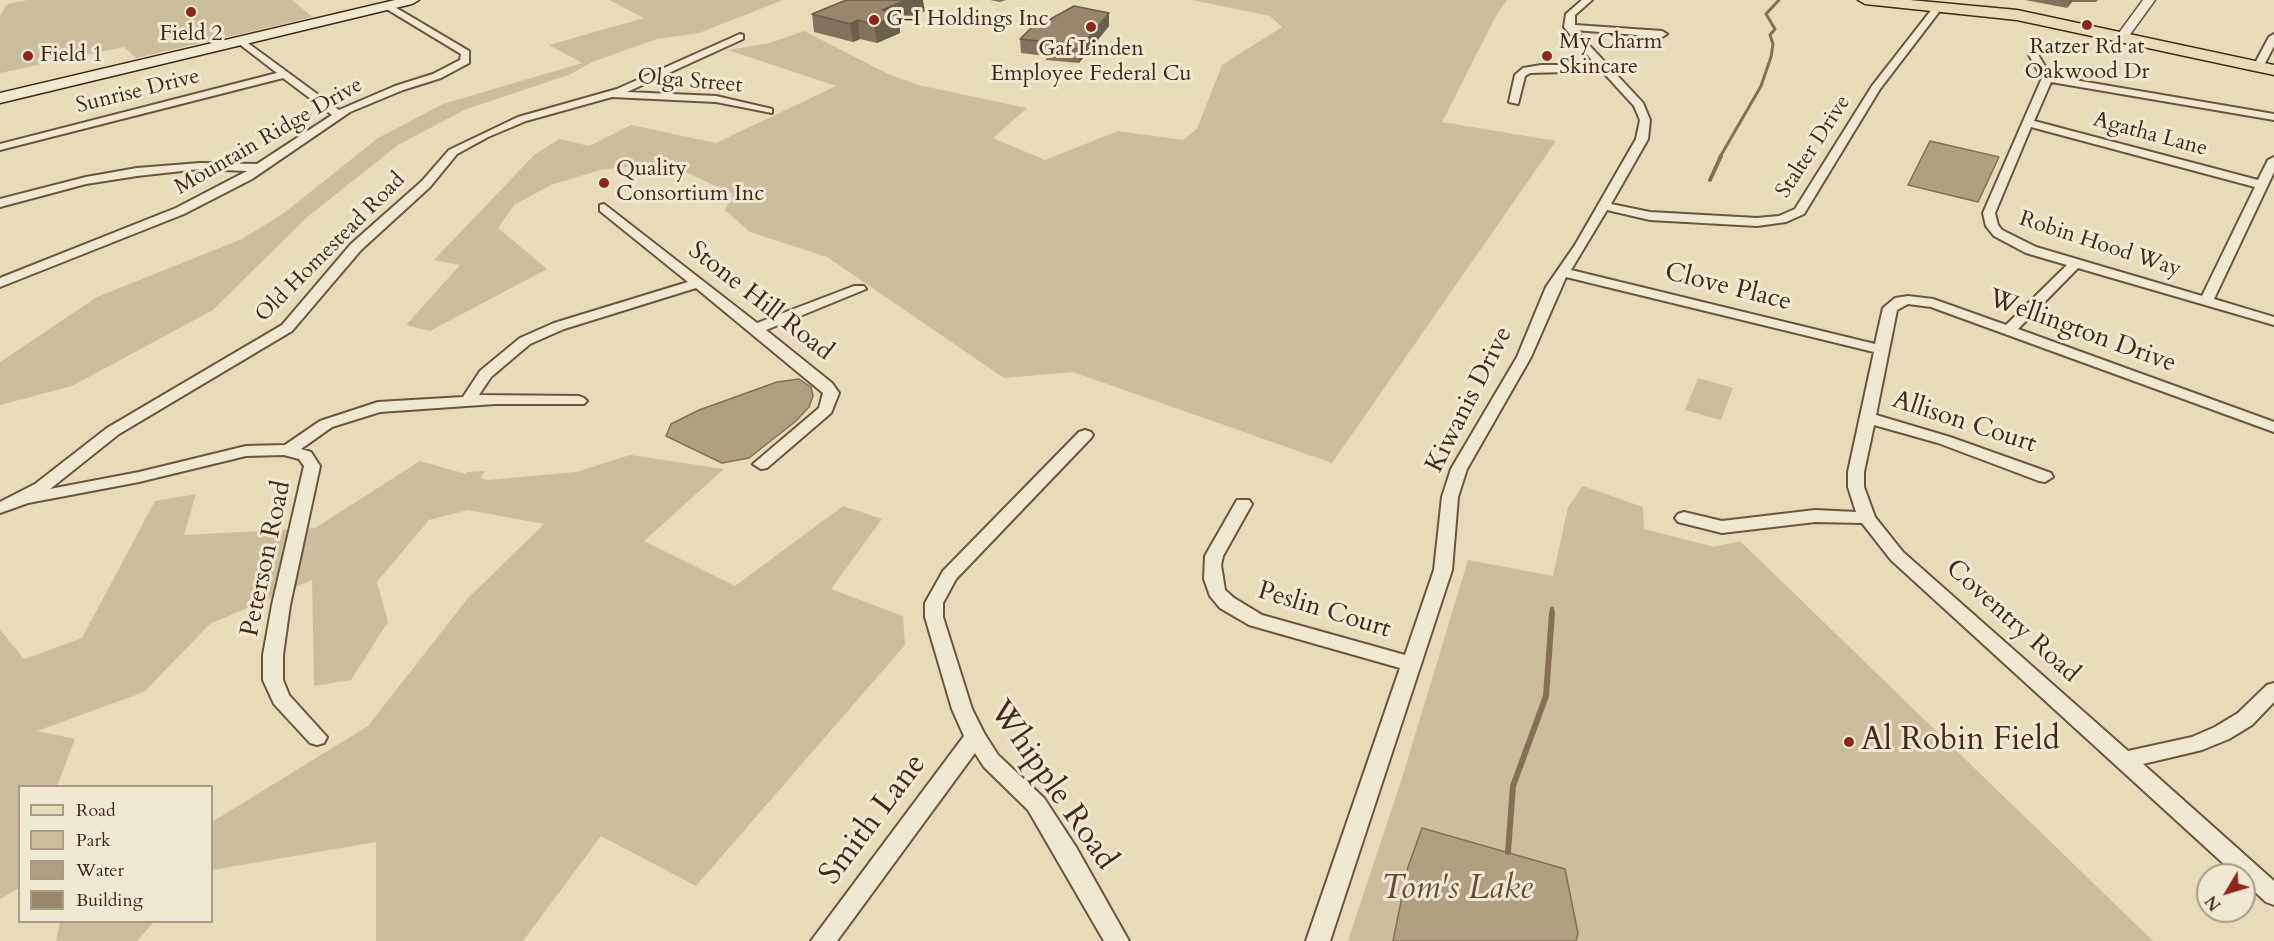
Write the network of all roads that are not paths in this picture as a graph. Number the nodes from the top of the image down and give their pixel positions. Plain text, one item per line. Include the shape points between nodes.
1 (412, 0) edge
2 (1588, 0) edge
3 (1865, 0) edge
4 (2149, 1) edge
5 (388, 6) junction
6 (1939, 6) junction
7 (1569, 27) junction
8 (1662, 34) dead end
9 (740, 37) dead end
10 (2122, 37) junction
11 (2274, 37) edge
12 (241, 41) junction
13 (2034, 55) dead end
14 (1604, 68) junction
15 (2266, 68) edge
16 (285, 74) junction
17 (2047, 78) junction
18 (609, 95) junction
19 (0, 98) edge
20 (1514, 102) dead end
21 (768, 111) dead end
22 (338, 114) junction
23 (2274, 117) edge
24 (2028, 123) junction
25 (0, 147) edge
26 (2274, 160) edge
27 (260, 168) junction
28 (2262, 185) junction
29 (0, 203) edge
30 (1604, 206) junction
31 (604, 208) dead end
32 (2076, 263) junction
33 (1563, 272) junction
34 (697, 282) junction
35 (0, 283) edge
36 (859, 289) dead end
37 (2206, 301) junction
38 (2274, 321) edge
39 (1887, 324) joint
40 (756, 329) junction
41 (2008, 331) junction
42 (1882, 350) junction
43 (468, 400) junction
44 (579, 401) dead end
45 (1868, 418) junction
46 (2274, 427) edge
47 (1085, 435) dead end
48 (289, 450) junction
49 (760, 464) dead end
50 (2045, 477) dead end
51 (17, 502) junction
52 (1243, 504) dead end
53 (0, 508) edge
54 (1684, 518) dead end
55 (1867, 518) junction
56 (1412, 664) junction
57 (2274, 690) edge
58 (975, 736) junction
59 (317, 737) dead end
60 (2125, 760) junction
61 (2274, 895) edge
62 (824, 941) edge
63 (1117, 941) edge
64 (1318, 941) edge

1 - 5 main road
2 - 7 street via 1571,14
3 - 6 main road
4 - 10 street
5 - 12 main road
5 - 22 street, Mountain Ridge Drive via 462,50 467,57 451,70 381,94
6 - 10 main road via 2017,15
6 - 30 street, Stalter Drive via 1876,88 1800,211 1782,219 1757,222 1645,215
7 - 8 street
7 - 14 street, Kiwanis Drive
9 - 18 street, Old Homestead Road
10 - 15 main road
11 - 15 street
12 - 16 street
12 - 19 main road
13 - 17 street
14 - 20 street via 1527,70 1520,75
14 - 30 street, Kiwanis Drive via 1632,96 1645,120 1642,139
16 - 22 street
16 - 25 street, Sunrise Drive
17 - 23 street
17 - 24 street, Robin Hood Way
18 - 21 street, Olga Street via 716,99
18 - 51 street, Old Homestead Road via 522,119 453,152 426,184 356,247 287,328 113,431 41,488
22 - 27 street, Mountain Ridge Drive
24 - 28 street, Agatha Lane
24 - 32 street, Robin Hood Way via 1989,219 1998,233 2018,245
26 - 28 street
27 - 29 street via 200,166 138,172
27 - 35 street, Mountain Ridge Drive via 180,212
28 - 37 street
30 - 33 street, Kiwanis Drive
31 - 34 street, Stone Hill Road
32 - 37 street, Robin Hood Way
32 - 41 street
33 - 42 street, Clove Place
33 - 56 street, Kiwanis Drive via 1542,310 1524,357 1456,477 1450,497 1443,570
34 - 40 street, Stone Hill Road
34 - 43 street via 559,326 525,341 485,374
36 - 40 street
37 - 38 street, Robin Hood Way
39 - 41 street, Wellington Drive via 1893,304 1918,300
39 - 42 street, Coventry Road
40 - 49 street, Stone Hill Road via 831,393 826,410 817,420
41 - 46 street, Wellington Drive
42 - 45 street, Coventry Road
43 - 44 street
43 - 48 street via 394,404 360,411 312,432
45 - 50 street, Allison Court
45 - 55 street, Coventry Road via 1856,479
47 - 58 street, Whipple Road via 939,589 934,617 962,709
48 - 51 street, Peterson Road via 224,455
48 - 59 street, Peterson Road via 305,455 312,466 281,605 273,680 281,699
51 - 53 street, Old Homestead Road
52 - 56 street, Peslin Court via 1212,566 1217,592 1227,603 1256,620
54 - 55 street via 1722,527 1815,516
55 - 60 street, Coventry Road via 1897,556
56 - 64 street, Kiwanis Drive
57 - 60 street via 2245,719 2222,733 2195,744
58 - 62 street, Smith Lane
58 - 63 street, Whipple Road via 991,761 1036,804
60 - 61 street, Coventry Road

